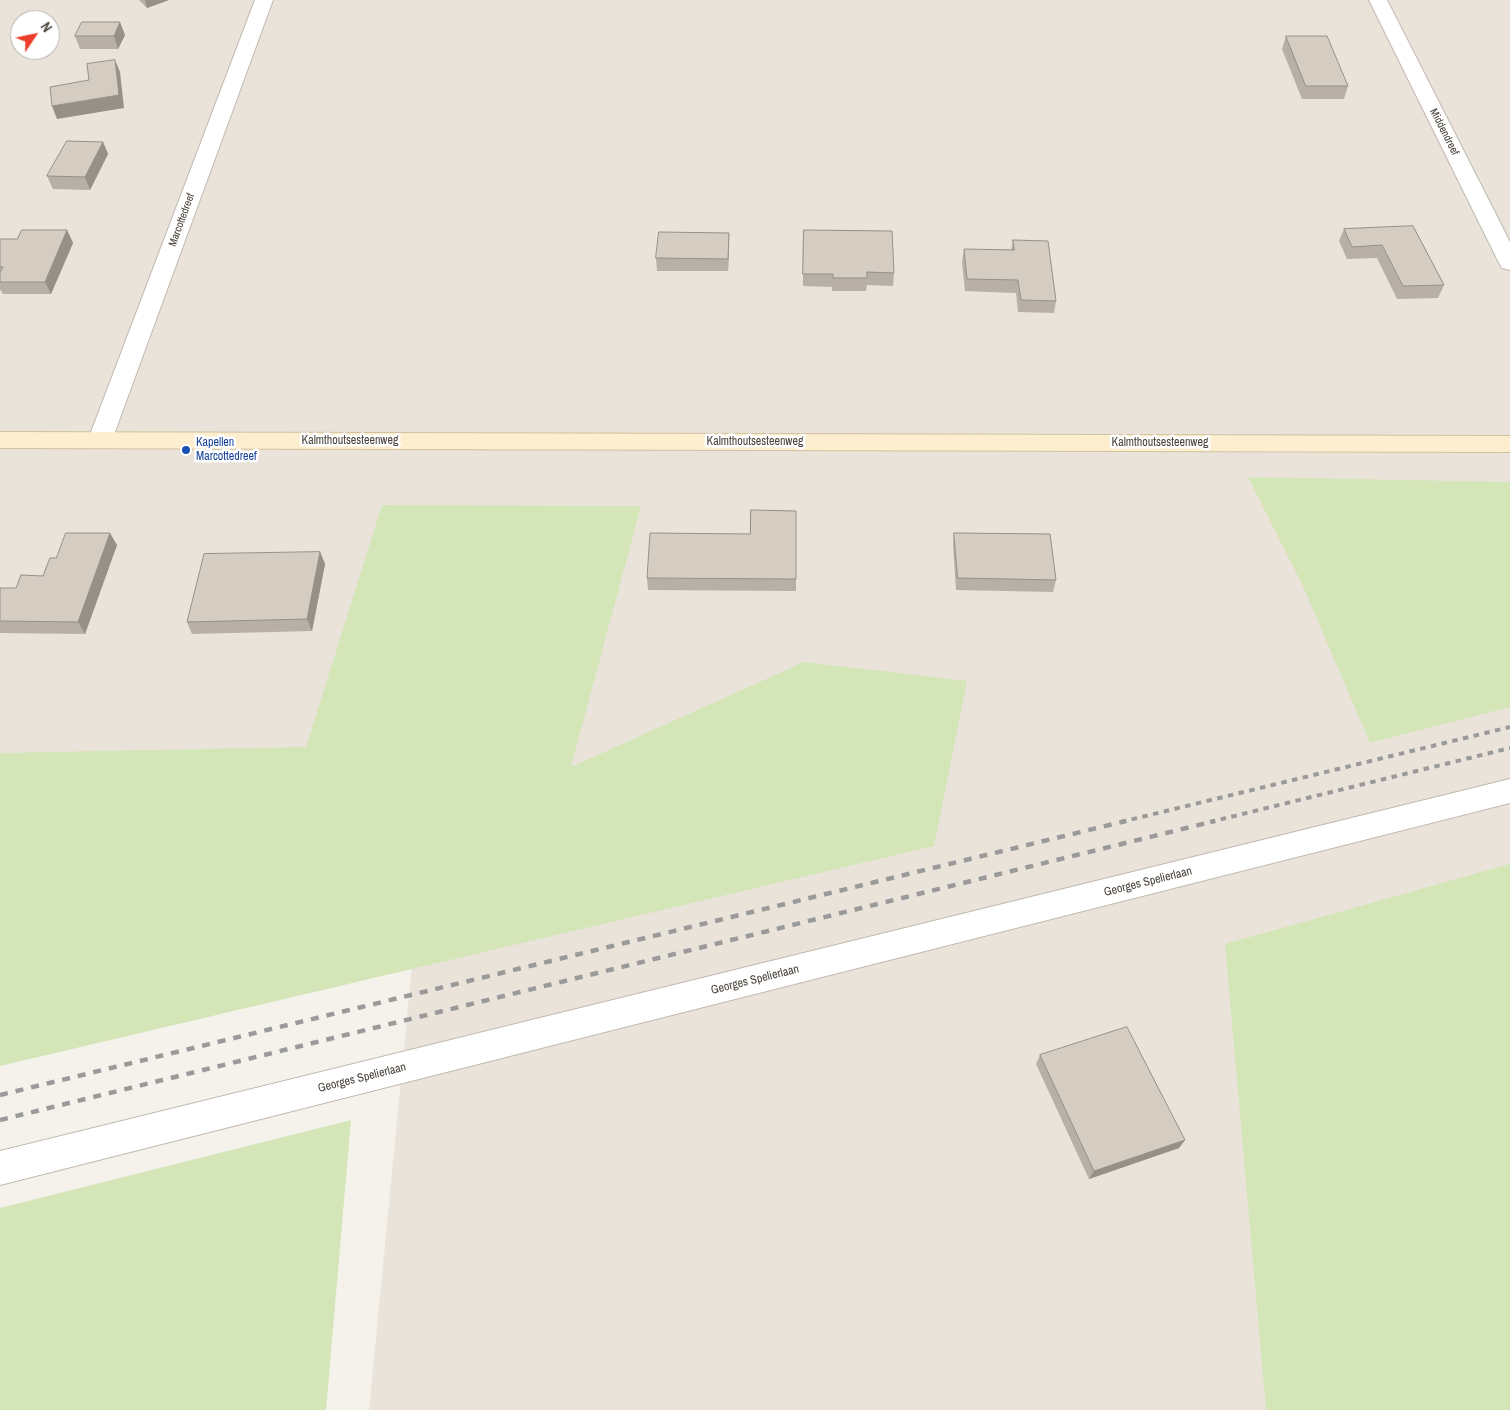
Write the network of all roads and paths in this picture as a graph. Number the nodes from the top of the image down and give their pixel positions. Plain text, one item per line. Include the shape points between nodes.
1 (264, 0) edge
2 (1378, 0) edge
3 (1510, 263) edge
4 (0, 440) edge
5 (100, 440) junction
6 (1510, 444) edge
7 (1510, 792) edge
8 (0, 1168) edge

1 - 5 street, Marcottedreef
2 - 3 street, Middendreef
4 - 5 main road, Kalmthoutsesteenweg
5 - 6 main road, Kalmthoutsesteenweg
7 - 8 street, Georges Spelierlaan

